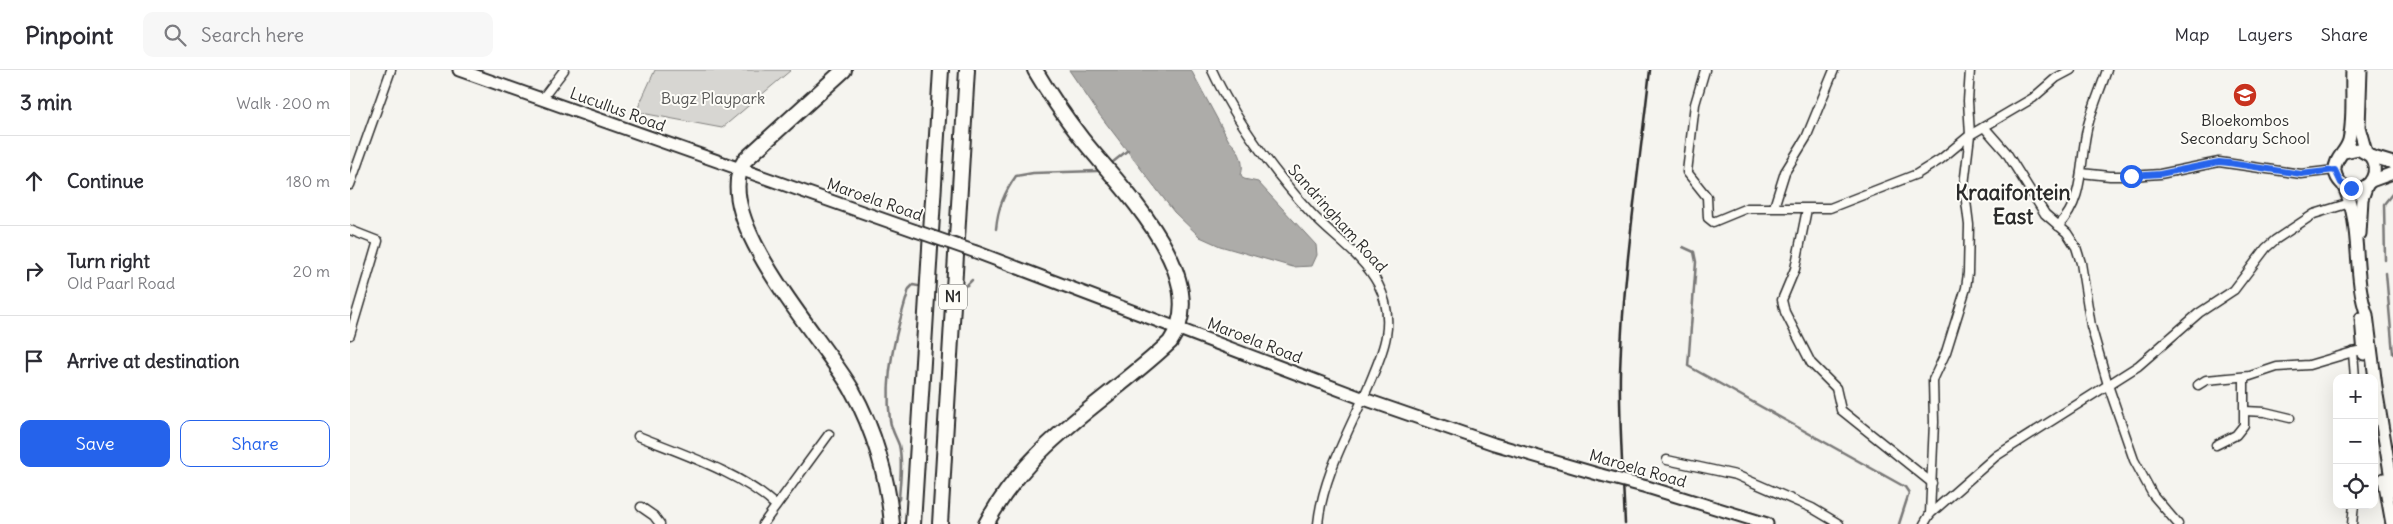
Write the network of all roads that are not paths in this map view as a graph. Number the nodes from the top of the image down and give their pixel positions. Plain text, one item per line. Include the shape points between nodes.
1 (391, 70) edge
2 (460, 70) edge
3 (564, 70) edge
4 (844, 70) edge
5 (941, 70) edge
6 (967, 70) edge
7 (1035, 70) edge
8 (1212, 70) edge
9 (1706, 70) edge
10 (1834, 70) edge
11 (1970, 70) edge
12 (2071, 70) edge
13 (2107, 70) edge
14 (2352, 70) edge
15 (2361, 70) edge
16 (542, 99) junction
17 (1984, 127) junction
18 (1970, 136) junction
19 (2344, 152) junction
20 (2368, 154) junction
21 (2393, 163) edge
22 (738, 169) junction
23 (2335, 170) junction
24 (2081, 173) junction
25 (2393, 173) edge
26 (2369, 183) junction
27 (350, 185) edge
28 (2343, 185) junction
29 (2350, 203) junction
30 (1774, 207) junction
31 (1807, 208) junction
32 (2058, 226) junction
33 (350, 230) edge
34 (2358, 244) junction
35 (2363, 304) junction
36 (1179, 328) junction
37 (350, 335) edge
38 (2358, 350) junction
39 (2355, 374) edge
40 (2367, 374) edge
41 (2244, 377) junction
42 (2108, 385) junction
43 (2198, 385) dead end
44 (1364, 399) junction
45 (2245, 410) junction
46 (2290, 418) dead end
47 (829, 434) dead end
48 (638, 436) dead end
49 (2216, 445) dead end
50 (2378, 445) edge
51 (1666, 460) dead end
52 (1932, 483) junction
53 (2393, 490) edge
54 (776, 506) junction
55 (641, 507) dead end
56 (2354, 509) edge
57 (1930, 514) junction
58 (660, 524) edge
59 (762, 524) edge
60 (892, 524) edge
61 (913, 524) edge
62 (940, 524) edge
63 (986, 524) edge
64 (1318, 524) edge
65 (1766, 524) edge
66 (1839, 524) edge
67 (1924, 524) edge
68 (2178, 524) edge
69 (2352, 524) edge
70 (2392, 524) edge

1 - 27 street
2 - 16 street, Lucullus Road
3 - 16 street
4 - 22 highway
5 - 61 highway, N1
6 - 62 highway, N1
7 - 36 highway via 1082,139 1161,238 1178,283 1182,313
8 - 44 street, Sandringham Road via 1223,94 1282,178 1311,213 1357,256 1379,285 1388,320 1386,338
9 - 30 street via 1695,104 1687,172 1706,197 1708,218 1713,222 1747,208
10 - 30 street via 1806,138 1785,172
11 - 18 street
12 - 17 street via 2033,98
13 - 24 street via 2088,127
14 - 19 street via 2351,127
15 - 20 street via 2360,127
16 - 22 street, Lucullus Road
17 - 18 street
17 - 32 street via 2016,167 2044,214
18 - 31 street via 1917,174 1838,206
18 - 52 street via 1964,185 1969,225 1968,273 1946,352 1933,380
19 - 20 street via 2355,149
19 - 23 street
20 - 21 street
20 - 26 street via 2375,167
22 - 36 street, Maroela Road, bridge via 976,252
22 - 60 highway via 738,202 753,244 852,390 866,422 883,470
23 - 24 street via 2301,174 2219,162 2160,174 2110,176
23 - 28 street
24 - 32 street via 2070,213
25 - 26 street
26 - 28 street via 2355,189
26 - 34 street via 2362,199
28 - 29 street
29 - 34 street
29 - 42 street via 2314,214 2275,240 2234,290 2199,313 2145,361
30 - 31 street
31 - 52 street via 1795,269 1782,300 1785,312 1811,363 1836,388 1839,406 1846,416
32 - 42 street via 2076,247 2087,306
33 - 37 street via 378,241
34 - 35 street
35 - 38 street
35 - 53 street
36 - 44 street, Maroela Road
36 - 63 highway via 1162,350 1045,446 1004,493
38 - 39 street
38 - 40 street
38 - 41 street via 2325,362 2277,367
41 - 43 street via 2206,380
41 - 45 street
42 - 57 street via 1996,456
42 - 68 street via 2134,460 2146,484
44 - 64 street, Sandringham Road via 1324,491
44 - 65 street, Maroela Road, bridge via 1494,444
45 - 46 street
45 - 49 street via 2244,425 2240,431
47 - 54 street
48 - 54 street via 754,487
50 - 70 street
51 - 66 street via 1736,475 1812,508
52 - 57 street
54 - 59 street
55 - 58 street
56 - 69 street
57 - 67 street

